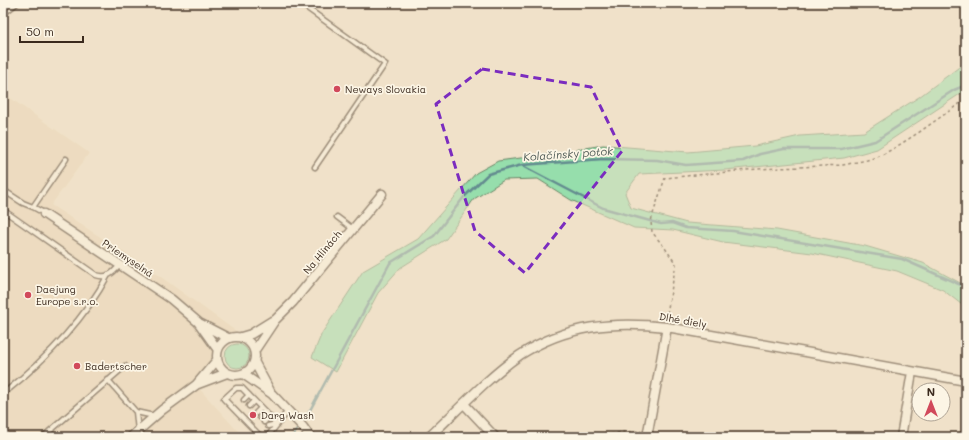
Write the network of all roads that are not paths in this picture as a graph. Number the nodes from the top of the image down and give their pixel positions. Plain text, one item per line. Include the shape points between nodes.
1 (17, 3) edge
2 (300, 3) edge
3 (3, 14) edge
4 (66, 159) dead end
5 (315, 167) dead end
6 (3, 190) edge
7 (382, 194) dead end
8 (33, 207) junction
9 (3, 210) edge
10 (44, 214) joint
11 (337, 218) dead end
12 (353, 229) junction
13 (120, 264) junction
14 (108, 275) junction
15 (275, 320) junction
16 (198, 322) junction
17 (666, 327) junction
18 (241, 337) junction
19 (228, 338) junction
20 (218, 350) junction
21 (255, 350) junction
22 (217, 360) junction
23 (255, 363) junction
24 (124, 366) dead end
25 (912, 372) junction
26 (227, 373) junction
27 (243, 374) junction
28 (108, 380) junction
29 (966, 381) edge
30 (196, 385) junction
31 (3, 394) edge
32 (272, 394) junction
33 (249, 395) junction
34 (244, 400) dead end
35 (254, 401) junction
36 (464, 404) junction
37 (239, 405) dead end
38 (249, 406) dead end
39 (261, 408) junction
40 (234, 409) junction
41 (244, 411) dead end
42 (288, 411) junction
43 (136, 412) junction
44 (266, 412) junction
45 (256, 413) dead end
46 (240, 415) junction
47 (154, 416) junction
48 (270, 416) junction
49 (260, 417) dead end
50 (250, 418) dead end
51 (246, 422) junction
52 (255, 422) dead end
53 (264, 422) dead end
54 (277, 424) junction
55 (251, 426) junction
56 (268, 426) dead end
57 (259, 427) dead end
58 (138, 431) junction
59 (255, 431) junction
60 (263, 431) dead end
61 (645, 434) edge
62 (262, 436) edge
63 (43, 437) edge
64 (131, 437) edge
65 (310, 437) edge
66 (430, 437) edge
67 (496, 437) edge
68 (900, 437) edge

1 - 3 lane
2 - 5 lane via 385,64
4 - 8 lane
6 - 8 lane
7 - 12 street, Na Hlinách
8 - 10 lane
9 - 14 lane via 96,275
10 - 13 street, Priemyselná
11 - 12 lane
12 - 15 street, Na Hlinách
13 - 14 lane
13 - 16 street, Priemyselná via 171,299
14 - 31 lane via 101,289 57,346
15 - 18 street, Na Hlinách
15 - 21 street, Na Hlinách
16 - 19 street, Priemyselná
16 - 20 street, Priemyselná
17 - 25 street, Dlhé diely
17 - 36 street, Dlhé diely via 608,324 549,340 511,362
17 - 61 street
18 - 19 street
18 - 21 street via 252,344
19 - 20 street
20 - 22 street
21 - 23 street
22 - 26 street
22 - 30 street
23 - 27 street
23 - 32 street
24 - 28 lane
25 - 29 street, Dlhé diely
25 - 68 street
26 - 27 street
26 - 30 street
27 - 32 street
28 - 43 lane
28 - 63 lane
30 - 47 street
32 - 42 street
33 - 34 lane
33 - 35 lane
33 - 40 lane via 242,388 236,388 224,399
35 - 38 lane
35 - 39 lane
36 - 66 street, Dlhé diely
36 - 67 street
37 - 40 lane
39 - 44 lane
39 - 45 lane
40 - 46 lane
41 - 46 lane
42 - 54 lane
42 - 65 street
43 - 47 lane
43 - 58 lane
44 - 48 lane
44 - 49 lane
46 - 51 lane
47 - 58 street
48 - 53 lane
48 - 54 lane
50 - 51 lane
51 - 55 lane
52 - 55 lane
54 - 56 lane
54 - 62 lane via 268,436
55 - 59 lane
57 - 59 lane
58 - 64 street
59 - 62 lane
60 - 62 lane

